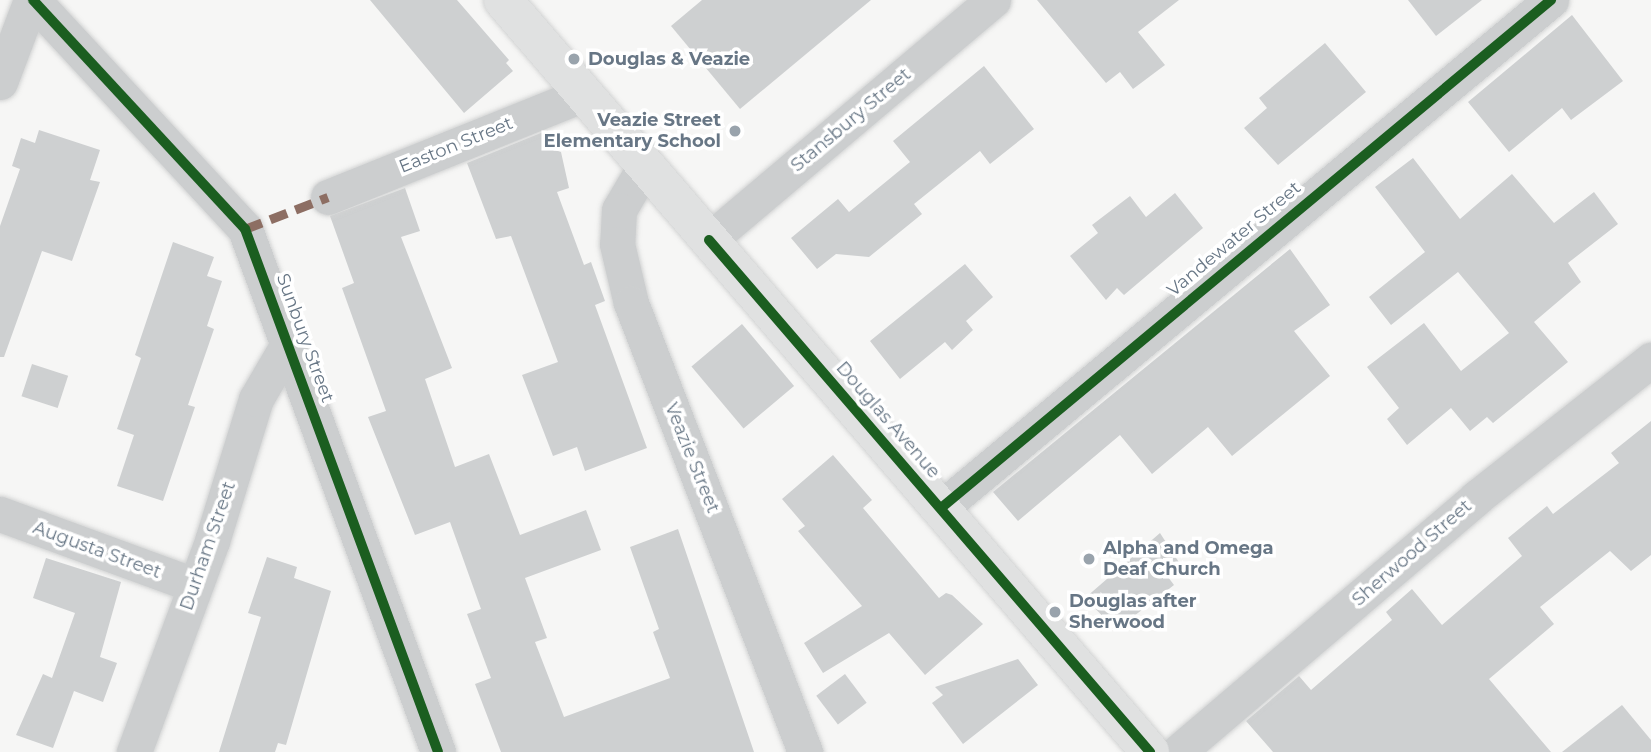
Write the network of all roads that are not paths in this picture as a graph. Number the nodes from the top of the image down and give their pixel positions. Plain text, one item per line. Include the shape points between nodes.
1 (32, 0) edge
2 (503, 0) edge
3 (993, 0) edge
4 (1551, 0) edge
5 (0, 82) edge
6 (583, 94) junction
7 (646, 164) junction
8 (328, 197) dead end
9 (709, 240) junction
10 (288, 344) junction
11 (1651, 360) edge
12 (941, 508) junction
13 (0, 514) edge
14 (194, 585) junction
15 (134, 752) edge
16 (438, 752) edge
17 (805, 752) edge
18 (1150, 752) edge
19 (1178, 752) edge

1 - 5 street
1 - 10 street, Sunbury Street via 245,229
2 - 6 main road, Douglas Avenue
3 - 9 street, Stansbury Street
4 - 12 street, Vandewater Street
6 - 7 main road, Douglas Avenue
6 - 8 street, Easton Street
7 - 9 main road, Douglas Avenue
7 - 17 street, Veazie Street via 618,210 617,244 631,303
9 - 12 main road, Douglas Avenue
10 - 14 street, Durham Street via 256,399
10 - 16 street, Sunbury Street
11 - 19 street, Sherwood Street via 1476,498
12 - 18 main road, Douglas Avenue
13 - 14 street, Augusta Street
14 - 15 street, Durham Street

